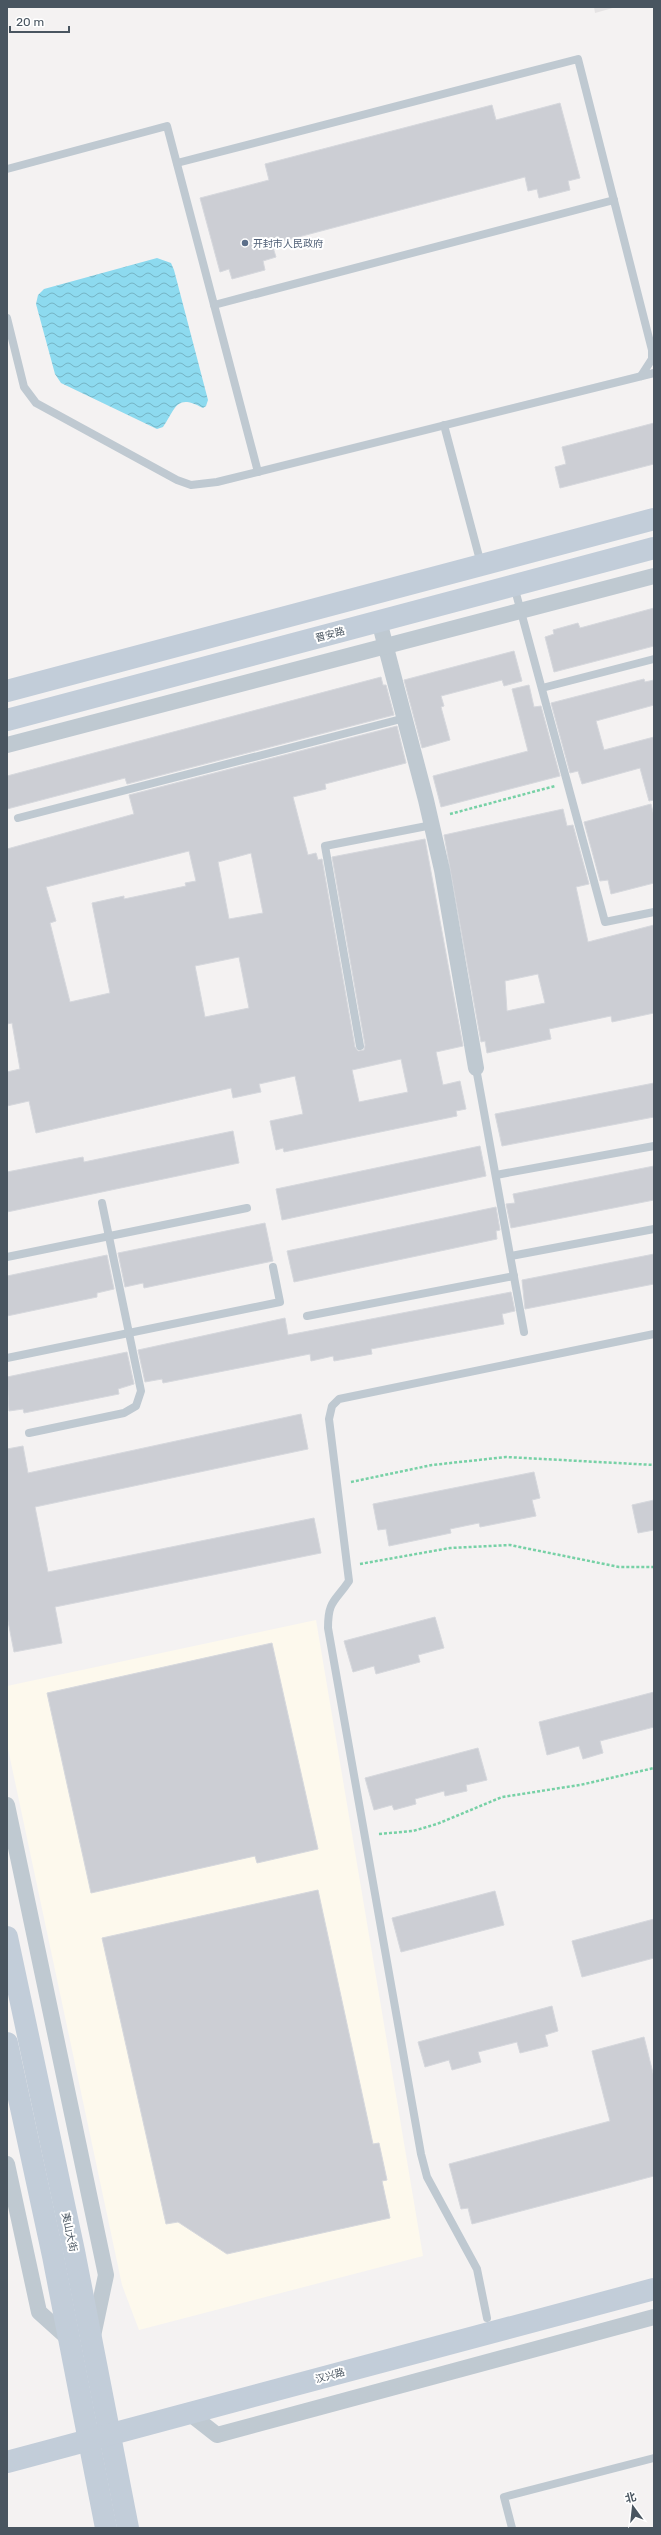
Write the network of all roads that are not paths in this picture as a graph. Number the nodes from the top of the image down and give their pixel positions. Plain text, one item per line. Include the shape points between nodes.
1 (177, 162) junction
2 (7, 169) edge
3 (614, 200) junction
4 (214, 305) junction
5 (7, 318) edge
6 (654, 373) edge
7 (641, 376) junction
8 (444, 426) junction
9 (258, 472) junction
10 (654, 519) edge
11 (654, 548) edge
12 (481, 565) junction
13 (654, 576) edge
14 (514, 586) junction
15 (520, 611) junction
16 (379, 621) junction
17 (386, 646) junction
18 (654, 659) edge
19 (542, 688) junction
20 (7, 691) edge
21 (404, 718) junction
22 (7, 720) edge
23 (7, 745) edge
24 (18, 818) dead end
25 (432, 825) junction
26 (654, 912) edge
27 (360, 1046) dead end
28 (476, 1068) joint
29 (654, 1146) edge
30 (496, 1175) junction
31 (102, 1203) dead end
32 (247, 1208) dead end
33 (654, 1230) edge
34 (109, 1236) junction
35 (510, 1256) junction
36 (7, 1257) edge
37 (273, 1267) dead end
38 (514, 1276) junction
39 (307, 1316) dead end
40 (524, 1332) dead end
41 (129, 1333) junction
42 (654, 1334) edge
43 (7, 1358) edge
44 (29, 1433) dead end
45 (7, 1805) edge
46 (7, 1937) edge
47 (7, 2043) edge
48 (7, 2164) edge
49 (654, 2274) edge
50 (654, 2289) edge
51 (654, 2317) edge
52 (487, 2318) junction
53 (69, 2339) junction
54 (92, 2341) junction
55 (188, 2413) junction
56 (109, 2427) junction
57 (87, 2432) junction
58 (7, 2446) edge
59 (654, 2458) edge
60 (7, 2462) edge
61 (106, 2528) edge
62 (128, 2528) edge
63 (512, 2528) edge

1 - 2 lane via 167,126
1 - 3 lane via 578,59
1 - 4 lane
3 - 4 lane
3 - 7 lane via 652,350 652,359
4 - 9 lane
5 - 9 lane via 24,387 36,403 177,480 191,485 217,482
6 - 7 lane
7 - 8 lane
8 - 9 lane
8 - 12 lane
10 - 12 main road
11 - 14 main road, 晋安路
12 - 20 main road
13 - 15 street
14 - 15 lane
14 - 16 main road, 晋安路
15 - 17 street
15 - 19 lane
16 - 17 street
16 - 22 main road, 晋安路
17 - 21 street
17 - 23 street
18 - 19 lane
19 - 26 lane via 605,922
21 - 24 lane
21 - 25 street
25 - 27 lane via 325,846
25 - 28 street
28 - 30 lane
29 - 30 lane
30 - 35 lane
31 - 34 lane
32 - 34 lane
33 - 35 lane
34 - 36 lane
34 - 41 lane
35 - 38 lane
37 - 41 lane via 280,1302
38 - 39 lane
38 - 40 lane
41 - 43 lane
41 - 44 lane via 141,1391 136,1406 124,1413
42 - 52 lane via 339,1399 332,1406 329,1419 349,1580 332,1601 328,1612 328,1628 364,1834 421,2154 428,2178 477,2269
45 - 54 street via 106,2274
46 - 54 main road, 夷山大街
47 - 53 main road
48 - 53 street via 39,2312
49 - 52 main road, 汉兴路
50 - 55 main road, 汉兴路
51 - 55 street via 217,2435
52 - 56 main road, 汉兴路
53 - 57 main road
54 - 56 main road, 夷山大街
55 - 56 main road, 汉兴路
56 - 57 main road, 汉兴路
56 - 62 main road, 夷山大街
57 - 58 main road, 汉兴路
57 - 60 main road, 汉兴路
57 - 61 main road
59 - 63 lane via 504,2498

